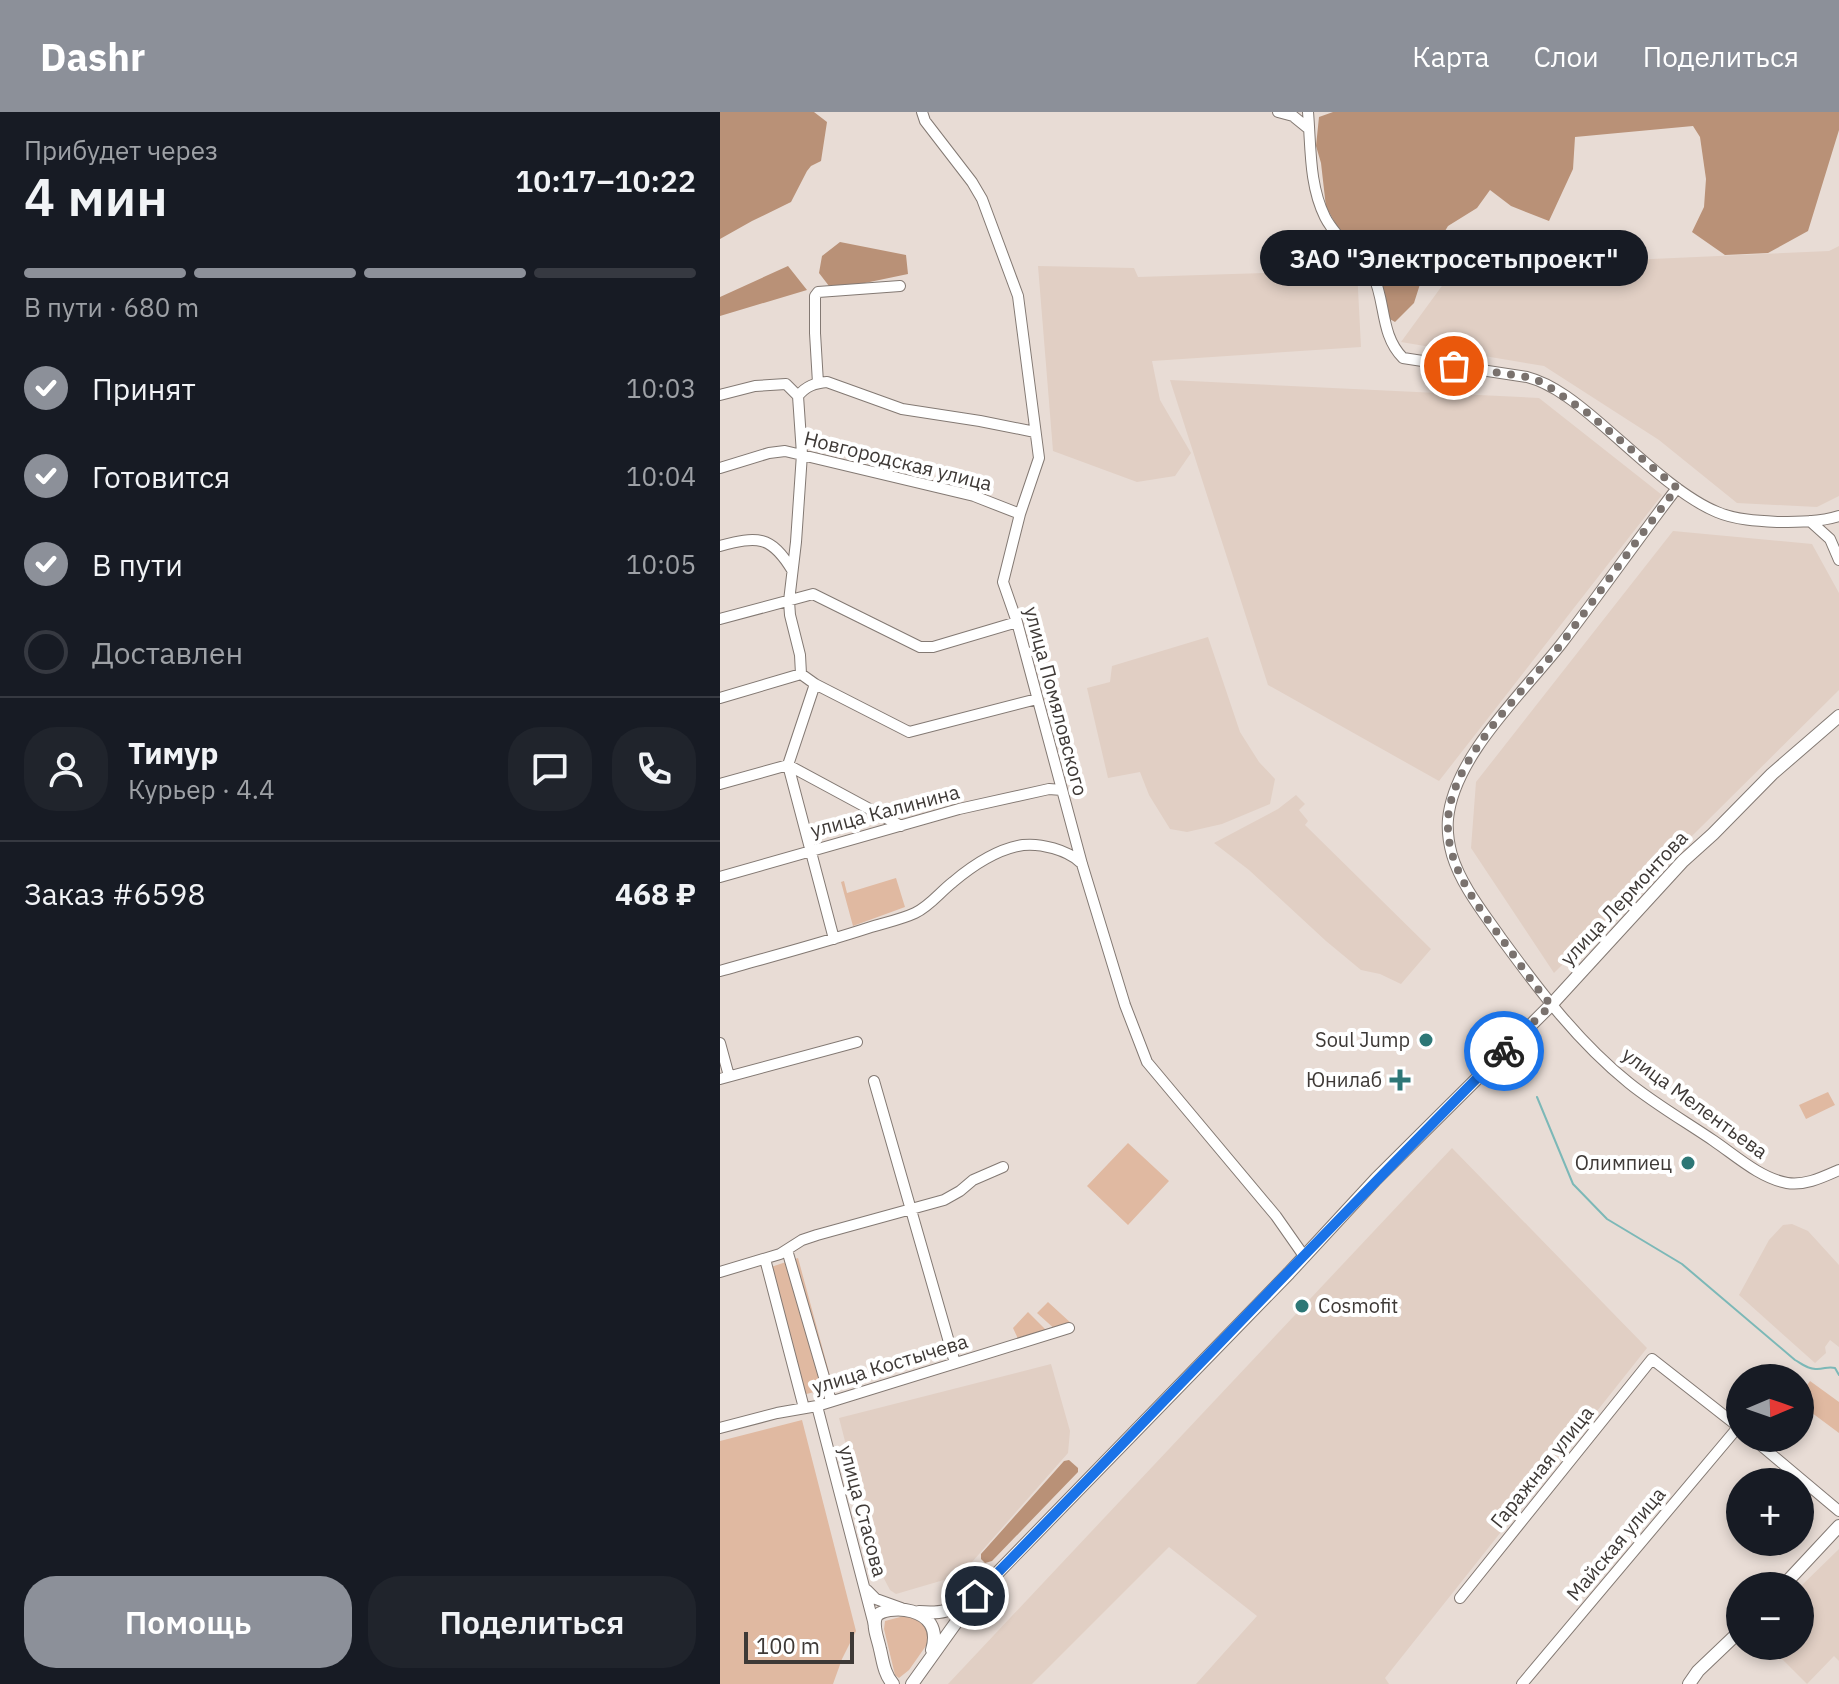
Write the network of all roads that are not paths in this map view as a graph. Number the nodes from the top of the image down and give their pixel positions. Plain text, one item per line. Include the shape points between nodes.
1 (1278, 112) edge
2 (1308, 112) edge
3 (924, 116) edge
4 (1309, 129) junction
5 (900, 286) dead end
6 (818, 383) junction
7 (720, 395) edge
8 (798, 396) junction
9 (1035, 432) junction
10 (802, 454) junction
11 (720, 468) edge
12 (1677, 488) junction
13 (1020, 514) junction
14 (1837, 517) edge
15 (1810, 521) junction
16 (1830, 539) junction
17 (720, 546) edge
18 (1839, 560) edge
19 (792, 570) junction
20 (789, 601) junction
21 (720, 619) edge
22 (1017, 622) junction
23 (801, 674) junction
24 (815, 684) junction
25 (720, 698) edge
26 (1037, 699) junction
27 (1839, 716) edge
28 (788, 765) junction
29 (720, 784) edge
30 (1062, 790) junction
31 (901, 826) junction
32 (811, 850) junction
33 (1082, 864) junction
34 (720, 877) edge
35 (834, 939) junction
36 (720, 971) edge
37 (1551, 1005) junction
38 (857, 1042) dead end
39 (720, 1043) edge
40 (725, 1077) edge
41 (874, 1081) dead end
42 (1003, 1167) dead end
43 (1839, 1170) edge
44 (911, 1209) junction
45 (787, 1250) junction
46 (1304, 1256) junction
47 (765, 1259) junction
48 (720, 1272) edge
49 (1069, 1328) dead end
50 (955, 1363) junction
51 (831, 1401) junction
52 (817, 1406) junction
53 (804, 1408) junction
54 (1726, 1417) edge
55 (720, 1428) edge
56 (1726, 1442) edge
57 (1769, 1452) edge
58 (1839, 1511) edge
59 (1839, 1526) edge
60 (1796, 1572) edge
61 (862, 1581) junction
62 (975, 1596) junction
63 (1460, 1598) dead end
64 (913, 1612) junction
65 (874, 1625) junction
66 (1726, 1644) edge
67 (922, 1669) junction
68 (889, 1680) edge
69 (905, 1684) edge
70 (912, 1684) edge
71 (1522, 1684) edge
72 (1689, 1684) edge

1 - 4 street
2 - 4 street
3 - 9 street, улица Помяловского via 982,199 1018,296
4 - 12 street via 1318,200 1326,219 1373,275 1384,323 1403,358 1542,382
5 - 6 street via 818,292
6 - 8 street
6 - 9 street via 902,409
7 - 8 street via 786,384
8 - 10 street
9 - 13 street, улица Помяловского via 1039,458
10 - 11 street, Новгородская улица via 769,453
10 - 13 street, Новгородская улица via 974,496
10 - 19 street
12 - 15 street via 1734,517
12 - 37 street, улица Мелентьева via 1478,746 1451,801 1449,839 1460,875
13 - 22 street, улица Помяловского via 1003,578
14 - 15 street
14 - 16 street
15 - 16 street
16 - 18 street
17 - 19 street via 760,540 777,548
19 - 20 street
20 - 21 street
20 - 22 street via 813,594 920,647
20 - 23 street
22 - 26 street, улица Помяловского
23 - 24 street
23 - 25 street
24 - 26 street via 909,732
24 - 28 street
26 - 30 street, улица Помяловского
27 - 37 main road, улица Лермонтова via 1683,861
28 - 29 street
28 - 31 street
28 - 32 street
30 - 31 street, улица Калинина via 1030,792
30 - 33 street, улица Помяловского
31 - 32 street, улица Калинина
32 - 34 street, улица Калинина
32 - 35 street
33 - 35 street via 1037,845 1006,849 914,913
33 - 46 street, улица Помяловского via 1147,1062
35 - 36 street
37 - 43 street, улица Мелентьева via 1628,1082 1765,1175 1800,1184
37 - 46 main road, улица Лермонтова
38 - 40 street
39 - 40 street
41 - 44 street
42 - 44 street via 944,1200
44 - 45 street via 817,1235
44 - 50 street
45 - 47 street
45 - 51 street
46 - 62 main road, улица Лермонтова
47 - 48 street
47 - 53 street
49 - 50 street, улица Костычева
50 - 51 street, улица Костычева
51 - 52 street, улица Костычева
52 - 53 street, улица Костычева
52 - 61 street, улица Стасова
53 - 55 street, улица Костычева
54 - 63 street, Гаражная улица via 1652,1359
56 - 71 street, Майская улица
57 - 58 street
59 - 60 main road
61 - 64 street, улица Лермонтова via 876,1599
61 - 65 street, улица Стасова
62 - 64 main road, улица Лермонтова via 950,1611
62 - 67 main road, улица Лермонтова
64 - 65 main road via 882,1611
64 - 67 main road via 932,1623 935,1632
65 - 68 main road
66 - 72 main road
67 - 69 main road
67 - 70 main road, улица Лермонтова

